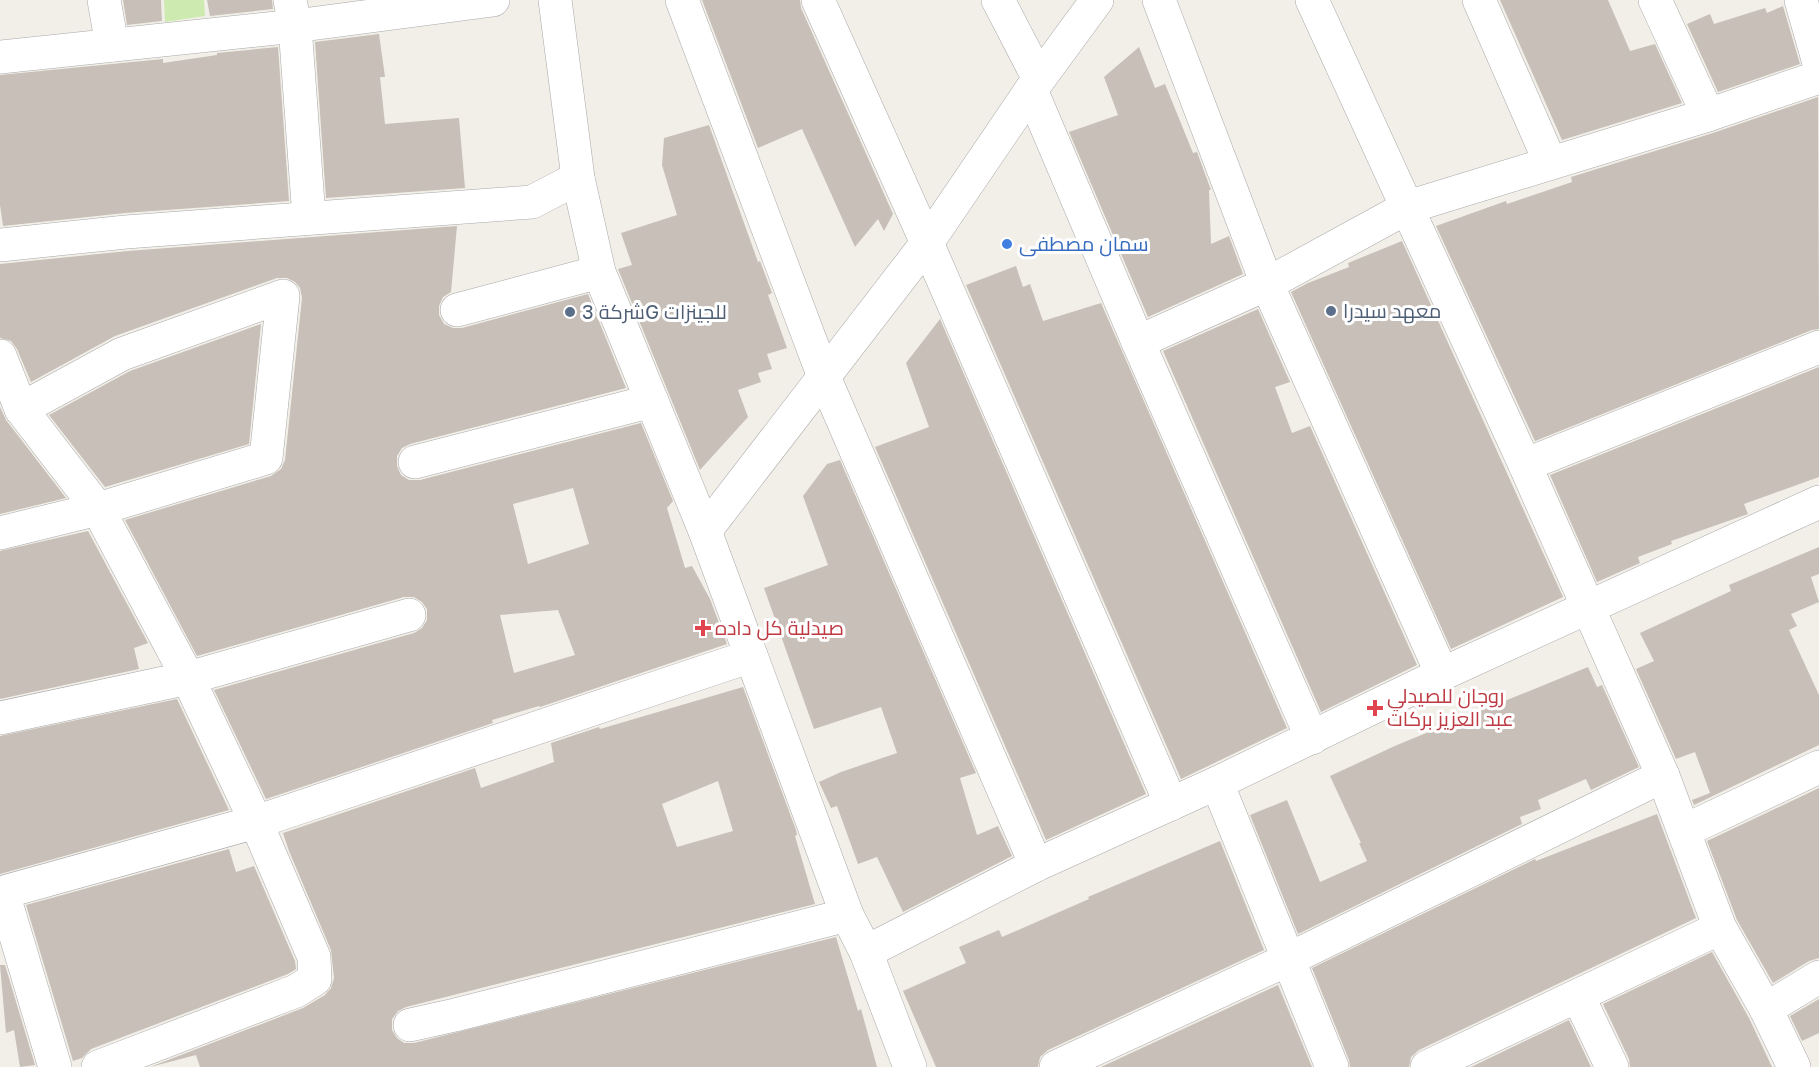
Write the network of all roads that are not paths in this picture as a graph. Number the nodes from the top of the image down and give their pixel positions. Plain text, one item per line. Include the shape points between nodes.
1 (104, 0) edge
2 (493, 0) edge
3 (555, 0) edge
4 (682, 0) edge
5 (818, 0) edge
6 (998, 0) edge
7 (1097, 0) edge
8 (1159, 0) edge
9 (1312, 0) edge
10 (1479, 0) edge
11 (1655, 0) edge
12 (1801, 0) edge
13 (292, 13) edge
14 (112, 45) junction
15 (0, 57) edge
16 (1819, 63) edge
17 (1819, 77) edge
18 (1035, 84) junction
19 (1708, 115) junction
20 (1550, 162) junction
21 (578, 178) junction
22 (1408, 207) junction
23 (309, 218) junction
24 (927, 243) junction
25 (0, 245) edge
26 (599, 272) junction
27 (1267, 284) junction
28 (457, 310) dead end
29 (1138, 342) junction
30 (1819, 348) edge
31 (0, 356) edge
32 (824, 377) junction
33 (652, 401) junction
34 (21, 409) junction
35 (416, 462) dead end
36 (1525, 465) junction
37 (1819, 502) edge
38 (98, 509) junction
39 (705, 531) junction
40 (0, 533) edge
41 (1587, 606) junction
42 (409, 615) dead end
43 (751, 656) junction
44 (1442, 674) junction
45 (188, 678) junction
46 (0, 718) edge
47 (1312, 738) junction
48 (1819, 767) edge
49 (1663, 776) junction
50 (1217, 783) junction
51 (1171, 804) junction
52 (256, 822) junction
53 (1684, 831) junction
54 (1036, 866) junction
55 (2, 893) edge
56 (846, 915) junction
57 (1720, 928) junction
58 (866, 952) junction
59 (1289, 959) junction
60 (1819, 977) edge
61 (1578, 996) junction
62 (1766, 1009) junction
63 (410, 1025) dead end
64 (1435, 1065) edge
65 (55, 1067) edge
66 (98, 1067) edge
67 (910, 1067) edge
68 (1056, 1067) edge
69 (1332, 1067) edge
70 (1612, 1067) edge
71 (1794, 1067) edge

1 - 14 street
2 - 13 street
3 - 21 street
4 - 32 street
5 - 24 street
6 - 18 street
7 - 18 street
8 - 27 street
9 - 22 street
10 - 20 street
11 - 19 street
12 - 16 street
13 - 14 street
13 - 23 street
14 - 15 street
17 - 19 street
18 - 24 street
18 - 29 street
19 - 20 street
20 - 22 street
21 - 23 street via 532,202
21 - 26 street
22 - 27 street
22 - 36 street
23 - 25 street
24 - 32 street
24 - 51 street
26 - 28 street
26 - 33 street
27 - 29 street
27 - 44 street
29 - 47 street
30 - 36 street
31 - 34 street
32 - 39 street
32 - 54 street
33 - 35 street
33 - 39 street
34 - 38 street
34 - 38 street via 122,354 283,296 266,458
36 - 41 street
37 - 41 street
38 - 40 street
38 - 45 street
39 - 43 street
41 - 44 street
41 - 49 street
42 - 45 street
43 - 52 street
43 - 56 street
44 - 47 street
45 - 46 street
45 - 52 street
47 - 50 street
48 - 53 street
49 - 53 street
49 - 59 street
50 - 51 street
50 - 59 street
51 - 54 street
52 - 55 street
52 - 66 street via 314,957 315,979 296,991
53 - 57 street
54 - 58 street
55 - 65 street
56 - 58 street
56 - 63 street
57 - 61 street
57 - 62 street
58 - 67 street
59 - 68 street
59 - 69 street
60 - 62 street
61 - 64 street
61 - 70 street
62 - 71 street

